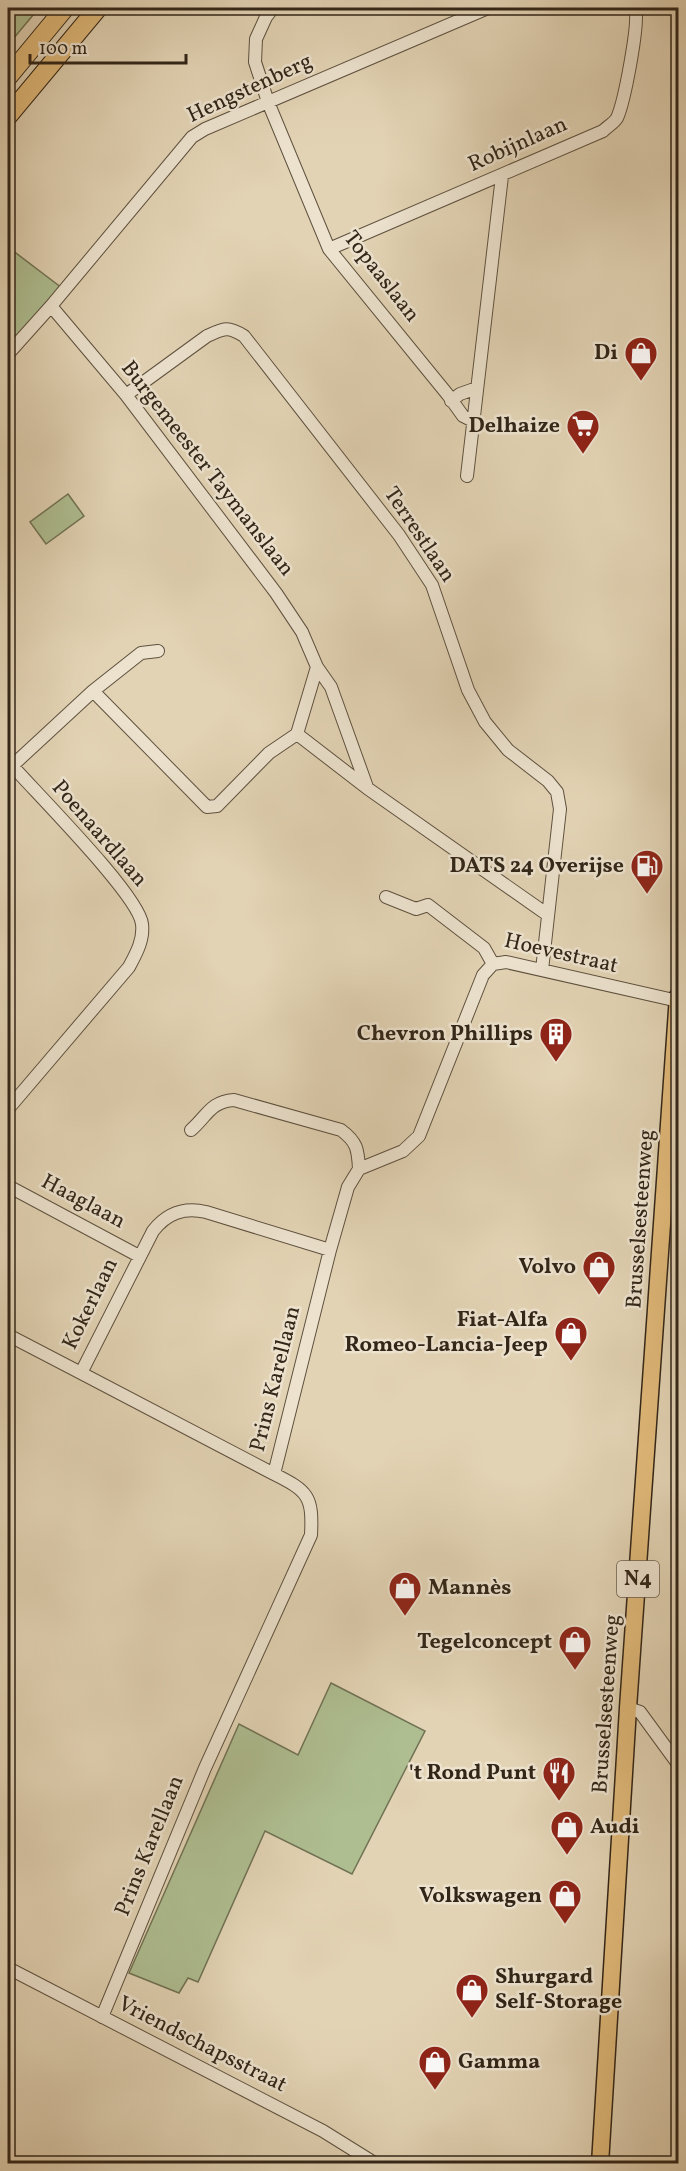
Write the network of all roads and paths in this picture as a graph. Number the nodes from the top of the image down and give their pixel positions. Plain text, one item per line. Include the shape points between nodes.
1 (65, 8) edge
2 (98, 8) edge
3 (273, 8) edge
4 (488, 8) edge
5 (635, 8) edge
6 (8, 77) edge
7 (268, 102) junction
8 (8, 116) edge
9 (502, 176) junction
10 (329, 249) junction
11 (51, 306) junction
12 (8, 354) edge
13 (477, 388) junction
14 (126, 395) junction
15 (451, 401) junction
16 (473, 421) junction
17 (467, 476) dead end
18 (158, 651) dead end
19 (317, 667) junction
20 (93, 691) junction
21 (297, 734) junction
22 (10, 764) edge
23 (367, 788) junction
24 (386, 897) dead end
25 (548, 915) junction
26 (493, 964) junction
27 (542, 970) junction
28 (678, 996) edge
29 (678, 1001) edge
30 (8, 1109) edge
31 (191, 1130) dead end
32 (359, 1169) junction
33 (8, 1186) edge
34 (330, 1250) junction
35 (139, 1256) junction
36 (8, 1335) edge
37 (81, 1373) junction
38 (274, 1474) junction
39 (628, 1708) junction
40 (678, 1764) edge
41 (8, 1968) edge
42 (102, 2017) junction
43 (376, 2163) edge
44 (600, 2163) edge

1 - 6 highway
2 - 8 highway
3 - 7 street, Topaaslaan via 256,39 255,62
4 - 7 street, Hengstenberg
5 - 9 street, Robijnlaan via 636,27 616,120 603,131
7 - 10 street, Topaaslaan
7 - 11 street, Hengstenberg via 192,136
9 - 10 street, Robijnlaan
9 - 13 street
10 - 15 street, Topaaslaan
11 - 12 street, Hengstenberg
11 - 14 street, Burgemeester Taymanslaan
13 - 15 street
13 - 16 street
14 - 19 street, Burgemeester Taymanslaan via 276,592 302,632
14 - 25 street, Terrestlaan via 207,336 232,329 244,336 399,535 432,585 468,690 485,722 508,750 557,792 560,809
15 - 16 street, Topaaslaan via 463,416
16 - 17 street
18 - 20 street via 141,653
19 - 21 street
19 - 23 street, Burgemeester Taymanslaan via 331,687
20 - 21 street via 207,807 217,806 269,753
20 - 22 street
21 - 23 street
22 - 30 street, Poenaardlaan via 123,889 142,923 140,945 129,967
23 - 25 street
24 - 26 street, Hoevestraat via 416,909 428,905 484,948
25 - 27 street, Terrestlaan
26 - 27 street, Hoevestraat via 506,962
26 - 32 street via 483,975 419,1136 403,1151
27 - 29 street, Hoevestraat
28 - 29 main road, Brusselsesteenweg / N4
29 - 39 main road, Brusselsesteenweg / N4
31 - 32 street via 210,1108 221,1101 234,1100 341,1130 355,1145
32 - 34 street, Prins Karellaan via 348,1187
33 - 35 street, Haaglaan
34 - 35 street, Kokerlaan via 194,1209 175,1212 159,1222
34 - 38 street, Prins Karellaan
35 - 37 street, Kokerlaan
36 - 37 street
37 - 38 street, Kokerlaan
38 - 42 street, Prins Karellaan via 307,1496 312,1511 311,1535 205,1768
39 - 40 street via 640,1712
39 - 44 main road, Brusselsesteenweg / N4
41 - 42 street, Vriendschapsstraat
42 - 43 street, Vriendschapsstraat via 323,2131

